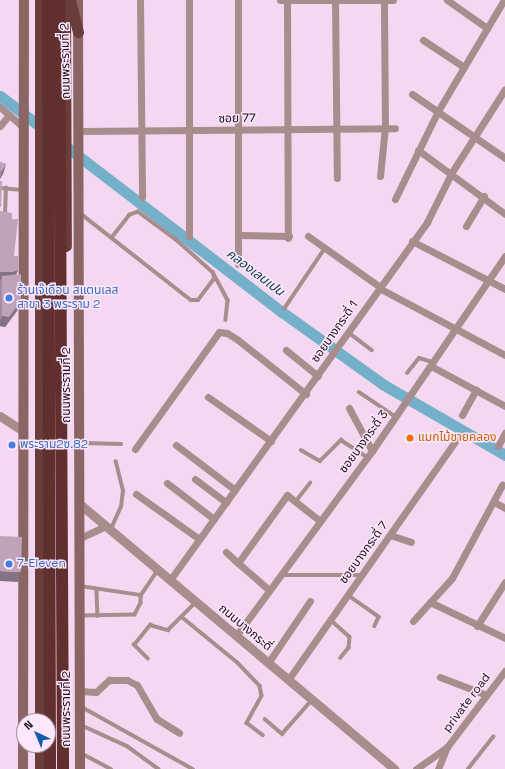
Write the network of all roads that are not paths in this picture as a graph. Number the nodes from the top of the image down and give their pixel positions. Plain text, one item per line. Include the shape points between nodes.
1 (24, 0) edge
2 (35, 0) edge
3 (40, 0) edge
4 (48, 0) edge
5 (59, 0) edge
6 (65, 0) edge
7 (70, 0) edge
8 (78, 0) edge
9 (140, 0) edge
10 (189, 0) edge
11 (238, 0) edge
12 (280, 0) edge
13 (287, 0) edge
14 (393, 0) edge
15 (447, 0) edge
16 (504, 0) edge
17 (335, 1) edge
18 (384, 1) edge
19 (487, 28) junction
20 (78, 32) junction
21 (423, 40) dead end
22 (464, 67) junction
23 (40, 85) junction
24 (505, 89) edge
25 (412, 94) dead end
26 (0, 107) edge
27 (438, 111) junction
28 (10, 115) junction
29 (23, 125) junction
30 (0, 126) edge
31 (385, 128) junction
32 (395, 128) dead end
33 (288, 129) junction
34 (337, 129) junction
35 (189, 130) junction
36 (238, 130) junction
37 (80, 131) junction
38 (141, 131) junction
39 (474, 135) junction
40 (418, 150) junction
41 (505, 158) edge
42 (452, 172) junction
43 (380, 176) dead end
44 (337, 178) dead end
45 (0, 188) edge
46 (6, 188) junction
47 (23, 190) junction
48 (484, 196) junction
49 (142, 197) dead end
50 (395, 199) dead end
51 (80, 213) junction
52 (505, 214) edge
53 (5, 220) edge
54 (466, 226) dead end
55 (238, 235) junction
56 (190, 236) dead end
57 (308, 236) dead end
58 (112, 238) junction
59 (412, 241) junction
60 (325, 248) junction
61 (505, 256) edge
62 (238, 264) dead end
63 (213, 273) junction
64 (490, 281) junction
65 (380, 288) junction
66 (505, 289) edge
67 (284, 308) dead end
68 (226, 320) dead end
69 (456, 330) junction
70 (348, 332) junction
71 (286, 350) dead end
72 (372, 350) dead end
73 (505, 355) edge
74 (432, 364) junction
75 (407, 373) dead end
76 (318, 376) junction
77 (476, 390) junction
78 (359, 392) dead end
79 (306, 394) junction
80 (208, 397) dead end
81 (505, 406) edge
82 (349, 408) dead end
83 (462, 415) dead end
84 (0, 416) edge
85 (396, 417) junction
86 (23, 431) junction
87 (505, 433) edge
88 (457, 439) dead end
89 (271, 441) junction
90 (80, 443) junction
91 (121, 444) dead end
92 (176, 446) dead end
93 (498, 446) dead end
94 (135, 449) dead end
95 (301, 450) dead end
96 (372, 451) junction
97 (367, 457) junction
98 (116, 462) dead end
99 (195, 479) dead end
100 (167, 483) dead end
101 (310, 483) dead end
102 (502, 485) dead end
103 (235, 490) junction
104 (136, 494) dead end
105 (296, 501) junction
106 (226, 502) junction
107 (494, 502) junction
108 (81, 505) junction
109 (505, 508) edge
110 (214, 519) junction
111 (320, 521) junction
112 (108, 528) junction
113 (390, 535) junction
114 (80, 538) junction
115 (199, 539) junction
116 (411, 542) dead end
117 (226, 552) dead end
118 (238, 563) junction
119 (158, 570) junction
120 (279, 575) junction
121 (360, 575) junction
122 (170, 580) junction
123 (505, 582) edge
124 (79, 586) junction
125 (268, 590) junction
126 (97, 591) junction
127 (141, 595) junction
128 (347, 595) junction
129 (310, 601) dead end
130 (196, 602) junction
131 (430, 602) junction
132 (79, 616) junction
133 (98, 616) junction
134 (182, 617) junction
135 (331, 620) junction
136 (413, 621) dead end
137 (375, 626) dead end
138 (477, 626) junction
139 (236, 636) junction
140 (505, 638) edge
141 (342, 658) dead end
142 (148, 659) dead end
143 (268, 663) junction
144 (505, 671) edge
145 (440, 677) dead end
146 (288, 680) junction
147 (80, 691) junction
148 (487, 695) junction
149 (312, 700) junction
150 (79, 706) junction
151 (40, 713) edge
152 (265, 719) dead end
153 (80, 724) junction
154 (180, 733) dead end
155 (263, 735) dead end
156 (493, 737) dead end
157 (447, 747) junction
158 (80, 752) junction
159 (40, 753) edge
160 (392, 768) edge
161 (422, 768) edge
162 (23, 769) edge
163 (40, 769) edge
164 (50, 769) edge
165 (64, 769) edge
166 (81, 769) edge
167 (110, 769) edge
168 (159, 769) edge
169 (193, 769) edge
170 (438, 769) edge
171 (468, 769) edge

1 - 29 main road
2 - 23 highway
3 - 23 highway
4 - 164 highway
5 - 165 highway
6 - 165 highway, ถนนพระรามที่ 2 via 67,138
7 - 20 highway
8 - 20 main road, ถนนพระรามที่ 2
9 - 38 street
10 - 35 street
11 - 36 street
12 - 13 street
13 - 17 street
13 - 33 street
14 - 18 street
15 - 19 street
16 - 19 street
17 - 18 street
17 - 34 street
18 - 31 street
19 - 22 street
20 - 37 main road, ถนนพระรามที่ 2
21 - 22 street
22 - 27 street
23 - 151 highway
24 - 39 street, ซอยบางกระดี่ 1
25 - 27 street
26 - 28 street
27 - 39 street
27 - 40 street
28 - 29 street
28 - 30 street
29 - 47 main road
31 - 32 street, ซอย 77
31 - 34 street, ซอย 77
31 - 43 street
33 - 34 street, ซอย 77
33 - 36 street, ซอย 77
33 - 55 street via 288,237
34 - 44 street
35 - 36 street, ซอย 77
35 - 38 street, ซอย 77
35 - 56 street
36 - 55 street
37 - 38 street, ซอย 77
37 - 51 main road, ถนนพระรามที่ 2
38 - 49 street
39 - 41 street
39 - 42 street, ซอยบางกระดี่ 1
40 - 42 street
40 - 50 street
42 - 48 street
42 - 59 street, ซอยบางกระดี่ 1 via 427,222
45 - 46 lane
46 - 47 lane
46 - 53 lane
47 - 86 main road
48 - 52 street
48 - 54 street
51 - 58 lane
51 - 90 main road, ถนนพระรามที่ 2
55 - 62 street
57 - 60 street
58 - 63 lane via 130,215 138,212
58 - 63 lane via 191,300 198,300 214,280
59 - 64 street
59 - 65 street, ซอยบางกระดี่ 1
60 - 65 street
60 - 67 lane
61 - 64 street, ซอยบางกระดี่ 3
63 - 68 lane via 228,300
64 - 66 street
64 - 69 street, ซอยบางกระดี่ 3
65 - 69 street
65 - 70 street, ซอยบางกระดี่ 1
69 - 73 street
69 - 74 street, ซอยบางกระดี่ 3
70 - 72 lane
70 - 76 street, ซอยบางกระดี่ 1
71 - 76 street
74 - 75 lane via 420,358
74 - 77 street
74 - 85 street, ซอยบางกระดี่ 3
76 - 79 street, ซอยบางกระดี่ 1
77 - 81 street
77 - 83 street
78 - 85 lane
79 - 89 street, ซอยบางกระดี่ 1
79 - 94 street via 238,340 227,333 219,332
80 - 89 street
82 - 96 street
84 - 86 street
85 - 96 street, ซอยบางกระดี่ 3
86 - 162 main road via 19,541
87 - 93 street
88 - 113 street, ซอยบางกระดี่ 7
89 - 103 street, ซอยบางกระดี่ 1
90 - 91 lane
90 - 108 main road, ถนนพระรามที่ 2
92 - 103 street
95 - 97 lane via 320,461 341,440
96 - 97 street, ซอยบางกระดี่ 3
97 - 111 street, ซอยบางกระดี่ 3
98 - 112 lane via 122,499
99 - 106 street
100 - 110 street
101 - 105 lane
102 - 107 street
103 - 106 street, ซอยบางกระดี่ 1
104 - 115 street
105 - 111 street
105 - 118 street via 289,492
106 - 110 street, ซอยบางกระดี่ 1
107 - 109 street
107 - 131 street via 452,578
108 - 112 street, ถนนบางกระดี่
108 - 114 main road, ถนนพระรามที่ 2
110 - 115 street, ซอยบางกระดี่ 1
111 - 120 street, ซอยบางกระดี่ 3
112 - 114 street
112 - 119 street, ถนนบางกระดี่
113 - 116 street
113 - 121 street, ซอยบางกระดี่ 7
114 - 124 main road, ถนนพระรามที่ 2
115 - 122 street, ซอยบางกระดี่ 1
117 - 118 street
118 - 125 street
119 - 122 street, ถนนบางกระดี่
119 - 127 lane
120 - 121 lane
120 - 125 street, ซอยบางกระดี่ 3
121 - 128 street, ซอยบางกระดี่ 7
122 - 130 street, ถนนบางกระดี่
123 - 138 street
124 - 126 lane
124 - 132 main road, ถนนพระรามที่ 2
125 - 139 street, ซอยบางกระดี่ 3
126 - 127 lane
126 - 133 lane
127 - 133 lane via 136,615
128 - 135 street, ซอยบางกระดี่ 7
128 - 137 lane via 380,617
129 - 143 street
130 - 134 lane
130 - 139 street, ถนนบางกระดี่
131 - 136 street
131 - 138 street
132 - 133 lane
132 - 147 main road, ถนนพระรามที่ 2
134 - 142 lane via 168,630 150,625 135,643 134,647
134 - 155 lane via 237,662 260,686 262,696 247,723
135 - 141 lane via 350,637 349,648
135 - 146 street, ซอยบางกระดี่ 7
138 - 140 street
139 - 143 street, ถนนบางกระดี่
143 - 146 street, ถนนบางกระดี่
144 - 148 street, private road
145 - 148 street
146 - 149 street, ถนนบางกระดี่
147 - 150 main road, ถนนพระรามที่ 2
147 - 154 street via 96,692 109,680 127,680 137,685 157,719
148 - 157 street, private road
149 - 152 lane via 282,734
149 - 160 street, ถนนบางกระดี่
150 - 153 main road, ถนนพระรามที่ 2
150 - 169 lane
153 - 158 main road, ถนนพระรามที่ 2
153 - 168 lane via 127,746
156 - 171 lane
157 - 161 street
157 - 170 street
158 - 166 main road, ถนนพระรามที่ 2
158 - 167 lane
159 - 163 highway

